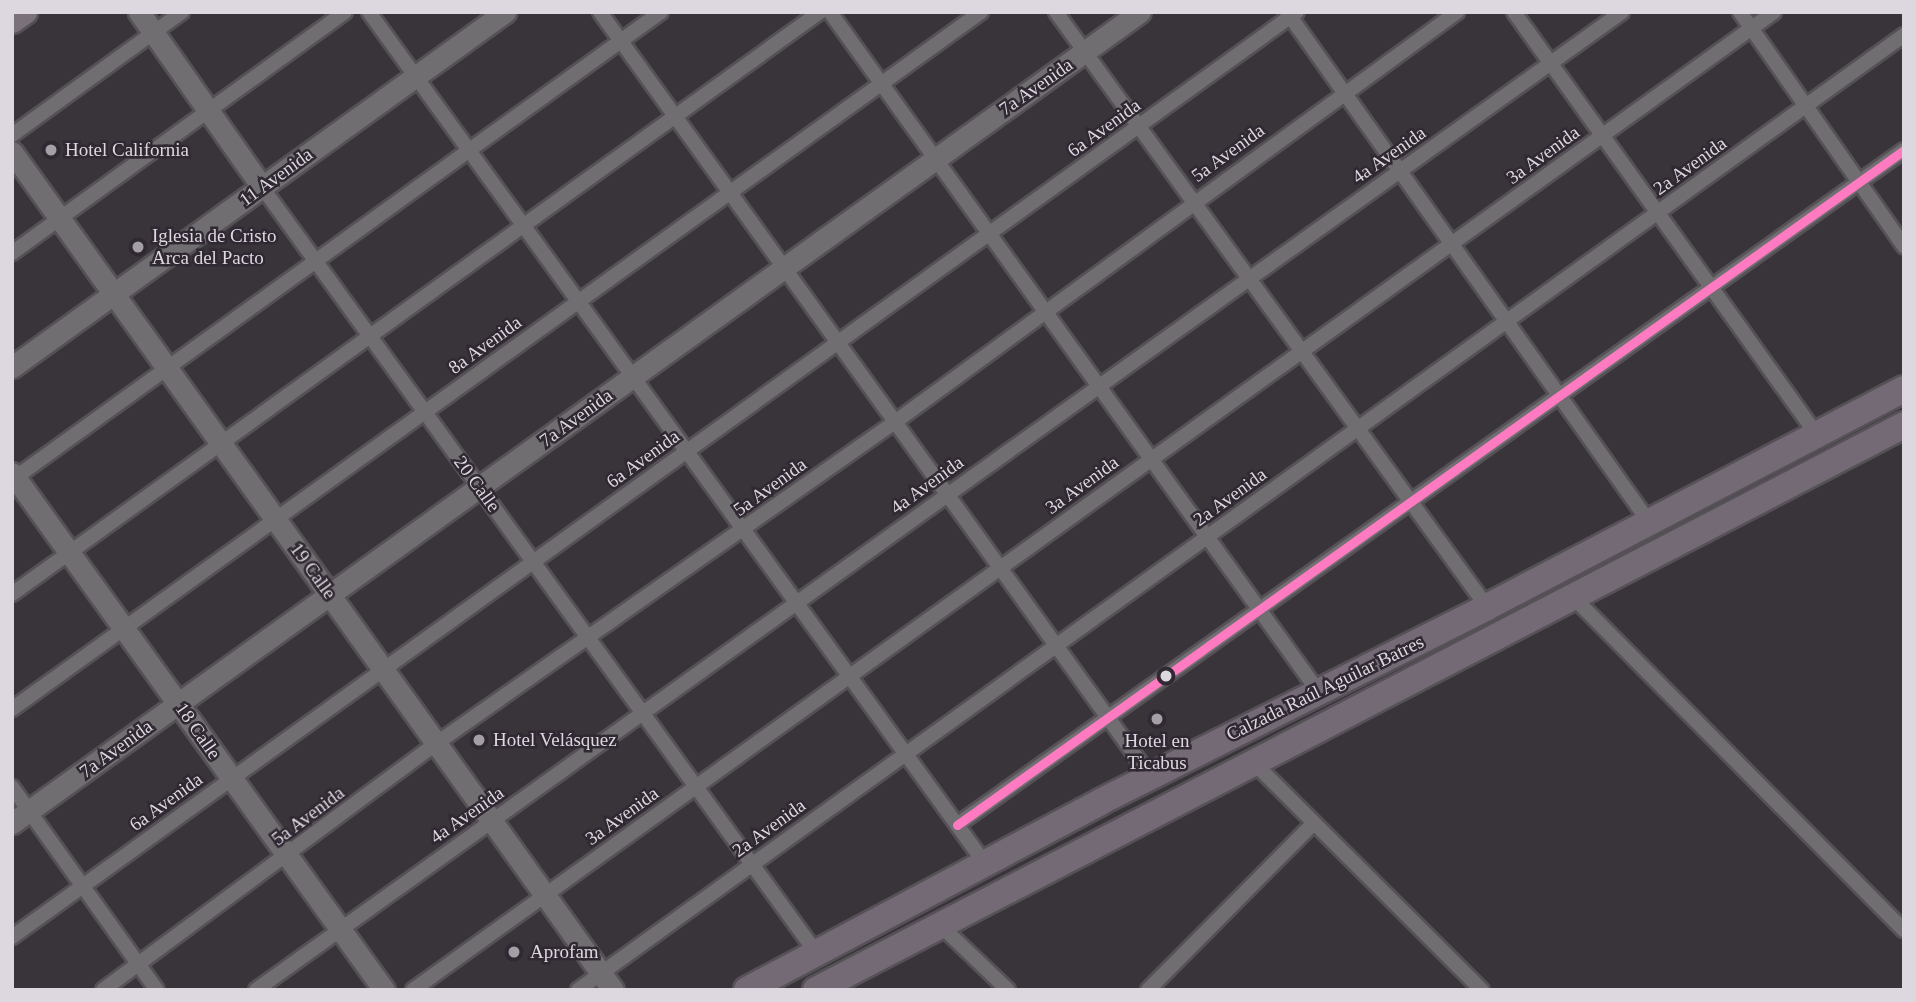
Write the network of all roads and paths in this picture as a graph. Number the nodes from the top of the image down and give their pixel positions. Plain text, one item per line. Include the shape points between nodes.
1 (25, 12) edge
2 (139, 12) edge
3 (182, 12) edge
4 (345, 12) edge
5 (369, 12) edge
6 (505, 12) edge
7 (600, 12) edge
8 (661, 12) edge
9 (820, 12) edge
10 (830, 12) edge
11 (981, 12) edge
12 (1056, 12) edge
13 (1140, 12) edge
14 (1457, 12) edge
15 (1514, 12) edge
16 (1622, 12) edge
17 (1740, 12) edge
18 (1774, 12) edge
19 (1291, 14) edge
20 (12, 21) edge
21 (1752, 29) junction
22 (154, 33) junction
23 (1904, 35) edge
24 (622, 42) junction
25 (1085, 52) junction
26 (1552, 65) junction
27 (415, 77) junction
28 (881, 84) junction
29 (1343, 92) junction
30 (1805, 106) junction
31 (209, 111) junction
32 (676, 117) junction
33 (1139, 127) junction
34 (12, 135) edge
35 (1602, 136) junction
36 (1904, 150) edge
37 (469, 151) junction
38 (12, 152) edge
39 (935, 158) junction
40 (1399, 170) junction
41 (1858, 181) junction
42 (262, 187) junction
43 (730, 192) junction
44 (1193, 202) junction
45 (1657, 213) junction
46 (60, 218) junction
47 (524, 226) junction
48 (989, 234) junction
49 (1451, 244) junction
50 (1904, 246) edge
51 (12, 253) edge
52 (316, 261) junction
53 (784, 267) junction
54 (1249, 279) junction
55 (1711, 287) junction
56 (114, 295) junction
57 (578, 302) junction
58 (1046, 313) junction
59 (1506, 321) junction
60 (370, 336) junction
61 (838, 343) junction
62 (1302, 351) junction
63 (12, 367) edge
64 (168, 369) junction
65 (633, 377) junction
66 (1098, 386) junction
67 (1904, 389) edge
68 (1559, 395) junction
69 (425, 412) junction
70 (895, 422) junction
71 (1904, 425) edge
72 (1358, 428) junction
73 (1817, 435) junction
74 (222, 443) junction
75 (686, 452) junction
76 (1152, 459) junction
77 (13, 477) edge
78 (480, 487) junction
79 (947, 494) junction
80 (1410, 502) junction
81 (276, 519) junction
82 (1649, 522) junction
83 (743, 530) junction
84 (1207, 537) junction
85 (70, 554) junction
86 (534, 562) junction
87 (1000, 568) junction
88 (329, 593) junction
89 (12, 594) edge
90 (1572, 596) junction
91 (797, 604) junction
92 (1487, 607) junction
93 (1259, 609) junction
94 (125, 628) junction
95 (590, 640) junction
96 (1056, 646) junction
97 (384, 669) junction
98 (849, 676) junction
99 (1318, 691) junction
100 (179, 703) junction
101 (12, 709) edge
102 (644, 714) junction
103 (1108, 718) junction
104 (437, 743) junction
105 (905, 754) junction
106 (1252, 762) junction
107 (1150, 776) junction
108 (231, 779) junction
109 (696, 786) junction
110 (12, 787) edge
111 (21, 817) edge
112 (492, 821) junction
113 (1314, 823) junction
114 (957, 825) junction
115 (287, 855) junction
116 (752, 864) junction
117 (986, 865) junction
118 (83, 886) junction
119 (545, 895) junction
120 (940, 925) junction
121 (339, 928) junction
122 (1904, 930) edge
123 (12, 937) edge
124 (817, 954) junction
125 (139, 964) junction
126 (607, 981) edge
127 (103, 990) edge
128 (158, 990) edge
129 (256, 990) edge
130 (384, 990) edge
131 (413, 990) edge
132 (578, 990) edge
133 (747, 990) edge
134 (816, 990) edge
135 (1008, 990) edge
136 (1148, 990) edge
137 (1482, 990) edge

1 - 20 main road
2 - 22 street, 20 Calle
3 - 22 street
4 - 31 street
5 - 27 street
6 - 27 street, 11 Avenida
7 - 24 street
8 - 24 street
9 - 32 street
10 - 28 street
11 - 28 street, 8a Avenida
12 - 25 street
13 - 25 street, 7a Avenida
14 - 29 street, 5a Avenida
15 - 26 street
16 - 26 street, 4a Avenida
17 - 21 street
18 - 21 street, 3a Avenida
19 - 29 street
19 - 33 street, 6a Avenida
21 - 30 street
21 - 35 street, 3a Avenida
22 - 31 street, 20 Calle
22 - 34 street
23 - 30 street, 2a Avenida
24 - 32 street
24 - 37 street
25 - 33 street
25 - 39 street, 7a Avenida
26 - 35 street
26 - 40 street, 4a Avenida
27 - 37 street
27 - 42 street, 11 Avenida
28 - 39 street
28 - 43 street, 8a Avenida
29 - 40 street
29 - 44 street, 5a Avenida
30 - 41 street
30 - 45 street, 2a Avenida
31 - 42 street, 20 Calle
31 - 46 street
32 - 43 street
32 - 47 street
33 - 44 street
33 - 48 street, 6a Avenida
35 - 45 street
35 - 49 street, 3a Avenida
36 - 41 street
37 - 47 street
37 - 52 street
38 - 46 street, 19 Calle
39 - 48 street
39 - 53 street, 7a Avenida
40 - 49 street
40 - 54 street, 4a Avenida
41 - 50 street
41 - 55 street
42 - 52 street, 20 Calle
42 - 56 street, 11 Avenida
43 - 53 street
43 - 57 street, 8a Avenida
44 - 54 street
44 - 58 street, 5a Avenida
45 - 55 street
45 - 59 street, 2a Avenida
46 - 51 street
46 - 56 street, 19 Calle
47 - 57 street
47 - 60 street
48 - 58 street
48 - 61 street, 6a Avenida
49 - 59 street
49 - 62 street, 3a Avenida
52 - 60 street, 20 Calle
52 - 64 street
53 - 61 street
53 - 65 street, 7a Avenida
54 - 62 street
54 - 66 street, 4a Avenida
55 - 68 street
55 - 73 street
56 - 63 street, 11 Avenida
56 - 64 street, 19 Calle
57 - 65 street
57 - 69 street, 8a Avenida
58 - 66 street
58 - 70 street, 5a Avenida
59 - 68 street
59 - 72 street, 2a Avenida
60 - 69 street, 20 Calle
60 - 74 street
61 - 70 street
61 - 75 street, 6a Avenida
62 - 72 street
62 - 76 street, 3a Avenida
64 - 74 street, 19 Calle
64 - 77 street
65 - 75 street
65 - 78 street, 7a Avenida
66 - 76 street
66 - 79 street, 4a Avenida
67 - 73 highway, Calzada Raúl Aguilar Batres
68 - 80 street
68 - 82 street
69 - 78 street, 20 Calle
69 - 81 street, 8a Avenida
70 - 79 street
70 - 83 street, 5a Avenida
71 - 90 highway, Calzada Raúl Aguilar Batres
72 - 80 street
72 - 84 street, 2a Avenida
73 - 82 highway, Calzada Raúl Aguilar Batres
74 - 81 street, 19 Calle
74 - 85 street
75 - 83 street
75 - 86 street, 6a Avenida
76 - 84 street
76 - 87 street, 3a Avenida
77 - 85 street, 18 Calle
78 - 86 street, 20 Calle
78 - 88 street, 7a Avenida
79 - 87 street
79 - 91 street, 4a Avenida
80 - 92 street
80 - 93 street
81 - 88 street, 19 Calle
81 - 94 street, 8a Avenida
82 - 92 highway, Calzada Raúl Aguilar Batres
83 - 91 street
83 - 95 street, 5a Avenida
84 - 93 street
84 - 96 street, 2a Avenida
85 - 89 street
85 - 94 street, 18 Calle
86 - 95 street, 20 Calle
86 - 97 street, 6a Avenida
87 - 96 street
87 - 98 street, 3a Avenida
88 - 97 street, 19 Calle
88 - 100 street, 7a Avenida
90 - 106 highway, Calzada Raúl Aguilar Batres
90 - 122 street
91 - 98 street
91 - 102 street, 4a Avenida
92 - 99 highway, Calzada Raúl Aguilar Batres
93 - 99 street
93 - 103 street
94 - 100 street, 18 Calle
94 - 101 street, 8a Avenida
95 - 102 street, 20 Calle
95 - 104 street, 5a Avenida
96 - 103 street
96 - 105 street, 2a Avenida
97 - 104 street, 19 Calle
97 - 108 street, 6a Avenida
98 - 105 street
98 - 109 street, 3a Avenida
99 - 107 highway, Calzada Raúl Aguilar Batres
100 - 108 street, 18 Calle
100 - 111 street, 7a Avenida
102 - 109 street, 20 Calle
102 - 112 street, 4a Avenida
103 - 107 street
103 - 114 street
104 - 112 street, 19 Calle
104 - 115 street, 5a Avenida
105 - 114 street
105 - 116 street, 2a Avenida
106 - 113 street
106 - 120 highway, Calzada Raúl Aguilar Batres
107 - 117 highway, Calzada Raúl Aguilar Batres
108 - 115 street, 18 Calle
108 - 118 street, 6a Avenida
109 - 116 street, 20 Calle
109 - 119 street, 3a Avenida
110 - 111 street
111 - 118 street
112 - 119 street, 19 Calle
112 - 121 street, 4a Avenida
113 - 136 street
113 - 137 street
114 - 117 street
115 - 121 street, 18 Calle
115 - 125 street, 5a Avenida
116 - 124 street, 20 Calle
116 - 126 street, 2a Avenida
117 - 124 highway, Calzada Raúl Aguilar Batres
118 - 123 street, 6a Avenida
118 - 125 street
119 - 126 street, 19 Calle
119 - 131 street, 3a Avenida
120 - 134 highway, Calzada Raúl Aguilar Batres
120 - 135 street
121 - 129 street, 4a Avenida
121 - 130 street, 18 Calle
124 - 133 highway, Calzada Raúl Aguilar Batres
125 - 127 street, 5a Avenida
125 - 128 street
126 - 132 street, 2a Avenida

